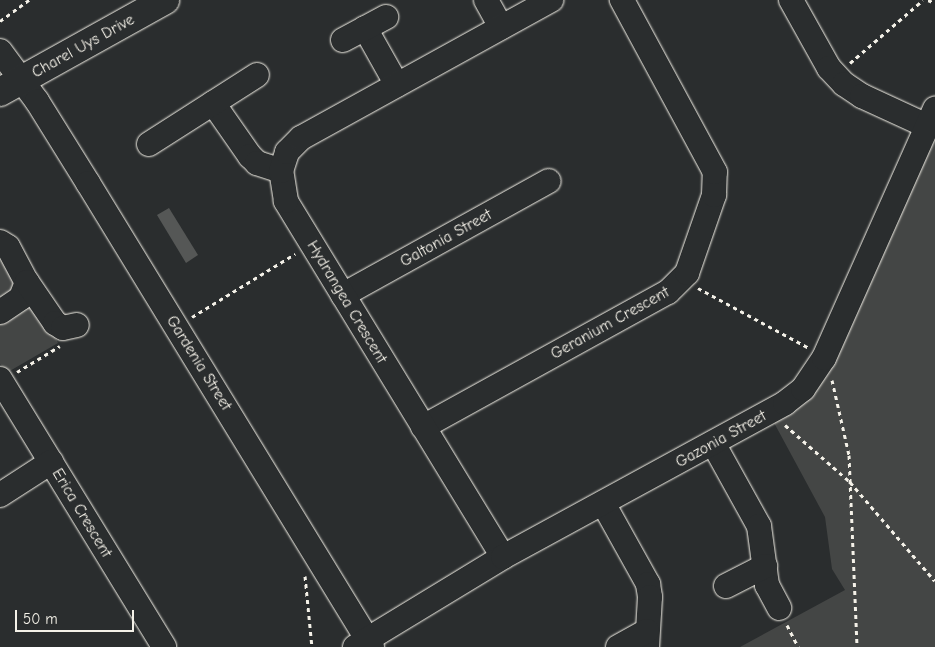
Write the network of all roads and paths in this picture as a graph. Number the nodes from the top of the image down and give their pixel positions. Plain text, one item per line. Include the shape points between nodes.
1 (29, 0) edge
2 (165, 0) edge
3 (486, 0) edge
4 (551, 0) edge
5 (622, 0) edge
6 (791, 0) edge
7 (923, 0) edge
8 (928, 0) edge
9 (935, 4) edge
10 (386, 17) dead end
11 (0, 21) edge
12 (501, 27) junction
13 (365, 28) junction
14 (344, 40) dead end
15 (0, 51) edge
16 (257, 75) dead end
17 (835, 76) junction
18 (397, 85) junction
19 (11, 87) edge
20 (213, 103) junction
21 (931, 118) edge
22 (150, 144) dead end
23 (280, 170) junction
24 (549, 181) dead end
25 (0, 242) edge
26 (311, 243) junction
27 (682, 280) junction
28 (26, 282) junction
29 (343, 295) junction
30 (0, 312) edge
31 (77, 326) joint
32 (176, 326) junction
33 (824, 358) junction
34 (1, 381) edge
35 (775, 408) junction
36 (424, 427) junction
37 (713, 443) junction
38 (50, 462) junction
39 (850, 482) junction
40 (0, 495) edge
41 (603, 503) junction
42 (503, 557) junction
43 (765, 566) junction
44 (303, 568) dead end
45 (935, 581) edge
46 (726, 586) dead end
47 (779, 608) joint
48 (647, 639) edge
49 (365, 645) edge
50 (164, 647) edge
51 (312, 647) edge
52 (618, 647) edge
53 (798, 647) edge
54 (857, 647) edge

1 - 11 path
2 - 19 main road, Charel Uys Drive
3 - 12 street
4 - 12 street
5 - 27 street, Geranium Crescent via 715,172 714,195
6 - 17 street
7 - 17 path
8 - 9 path
10 - 13 street
12 - 18 street
13 - 14 street
13 - 18 street
15 - 19 street, Gardenia Street
16 - 20 street
17 - 21 street via 862,96
18 - 23 street via 300,138 287,152
19 - 32 street, Gardenia Street
20 - 22 street
20 - 23 street via 250,156
21 - 33 street, Gazonia Street
23 - 26 street, Hydrangea Crescent via 284,196
24 - 29 street, Galtonia Street
25 - 28 street via 8,247
26 - 29 street, Hydrangea Crescent
26 - 32 path
27 - 33 path via 796,339
27 - 36 street, Geranium Crescent via 668,292
28 - 30 street via 21,298
28 - 31 street via 55,323 63,328
29 - 36 street, Hydrangea Crescent
31 - 34 path via 59,347
32 - 49 street, Gardenia Street
33 - 35 street, Gazonia Street via 803,389
33 - 39 path via 841,410
34 - 38 street, Erica Crescent
35 - 37 street, Gazonia Street
35 - 39 path via 781,422
36 - 42 street, Hydrangea Crescent
37 - 41 street, Gazonia Street
37 - 43 street via 759,526
38 - 40 street
38 - 50 street, Erica Crescent
39 - 45 path
39 - 54 path
41 - 42 street, Gazonia Street
41 - 48 street via 648,584
42 - 49 street, Gazonia Street
43 - 46 street
43 - 47 street via 767,585
44 - 51 path via 309,596
47 - 53 path
48 - 52 street

